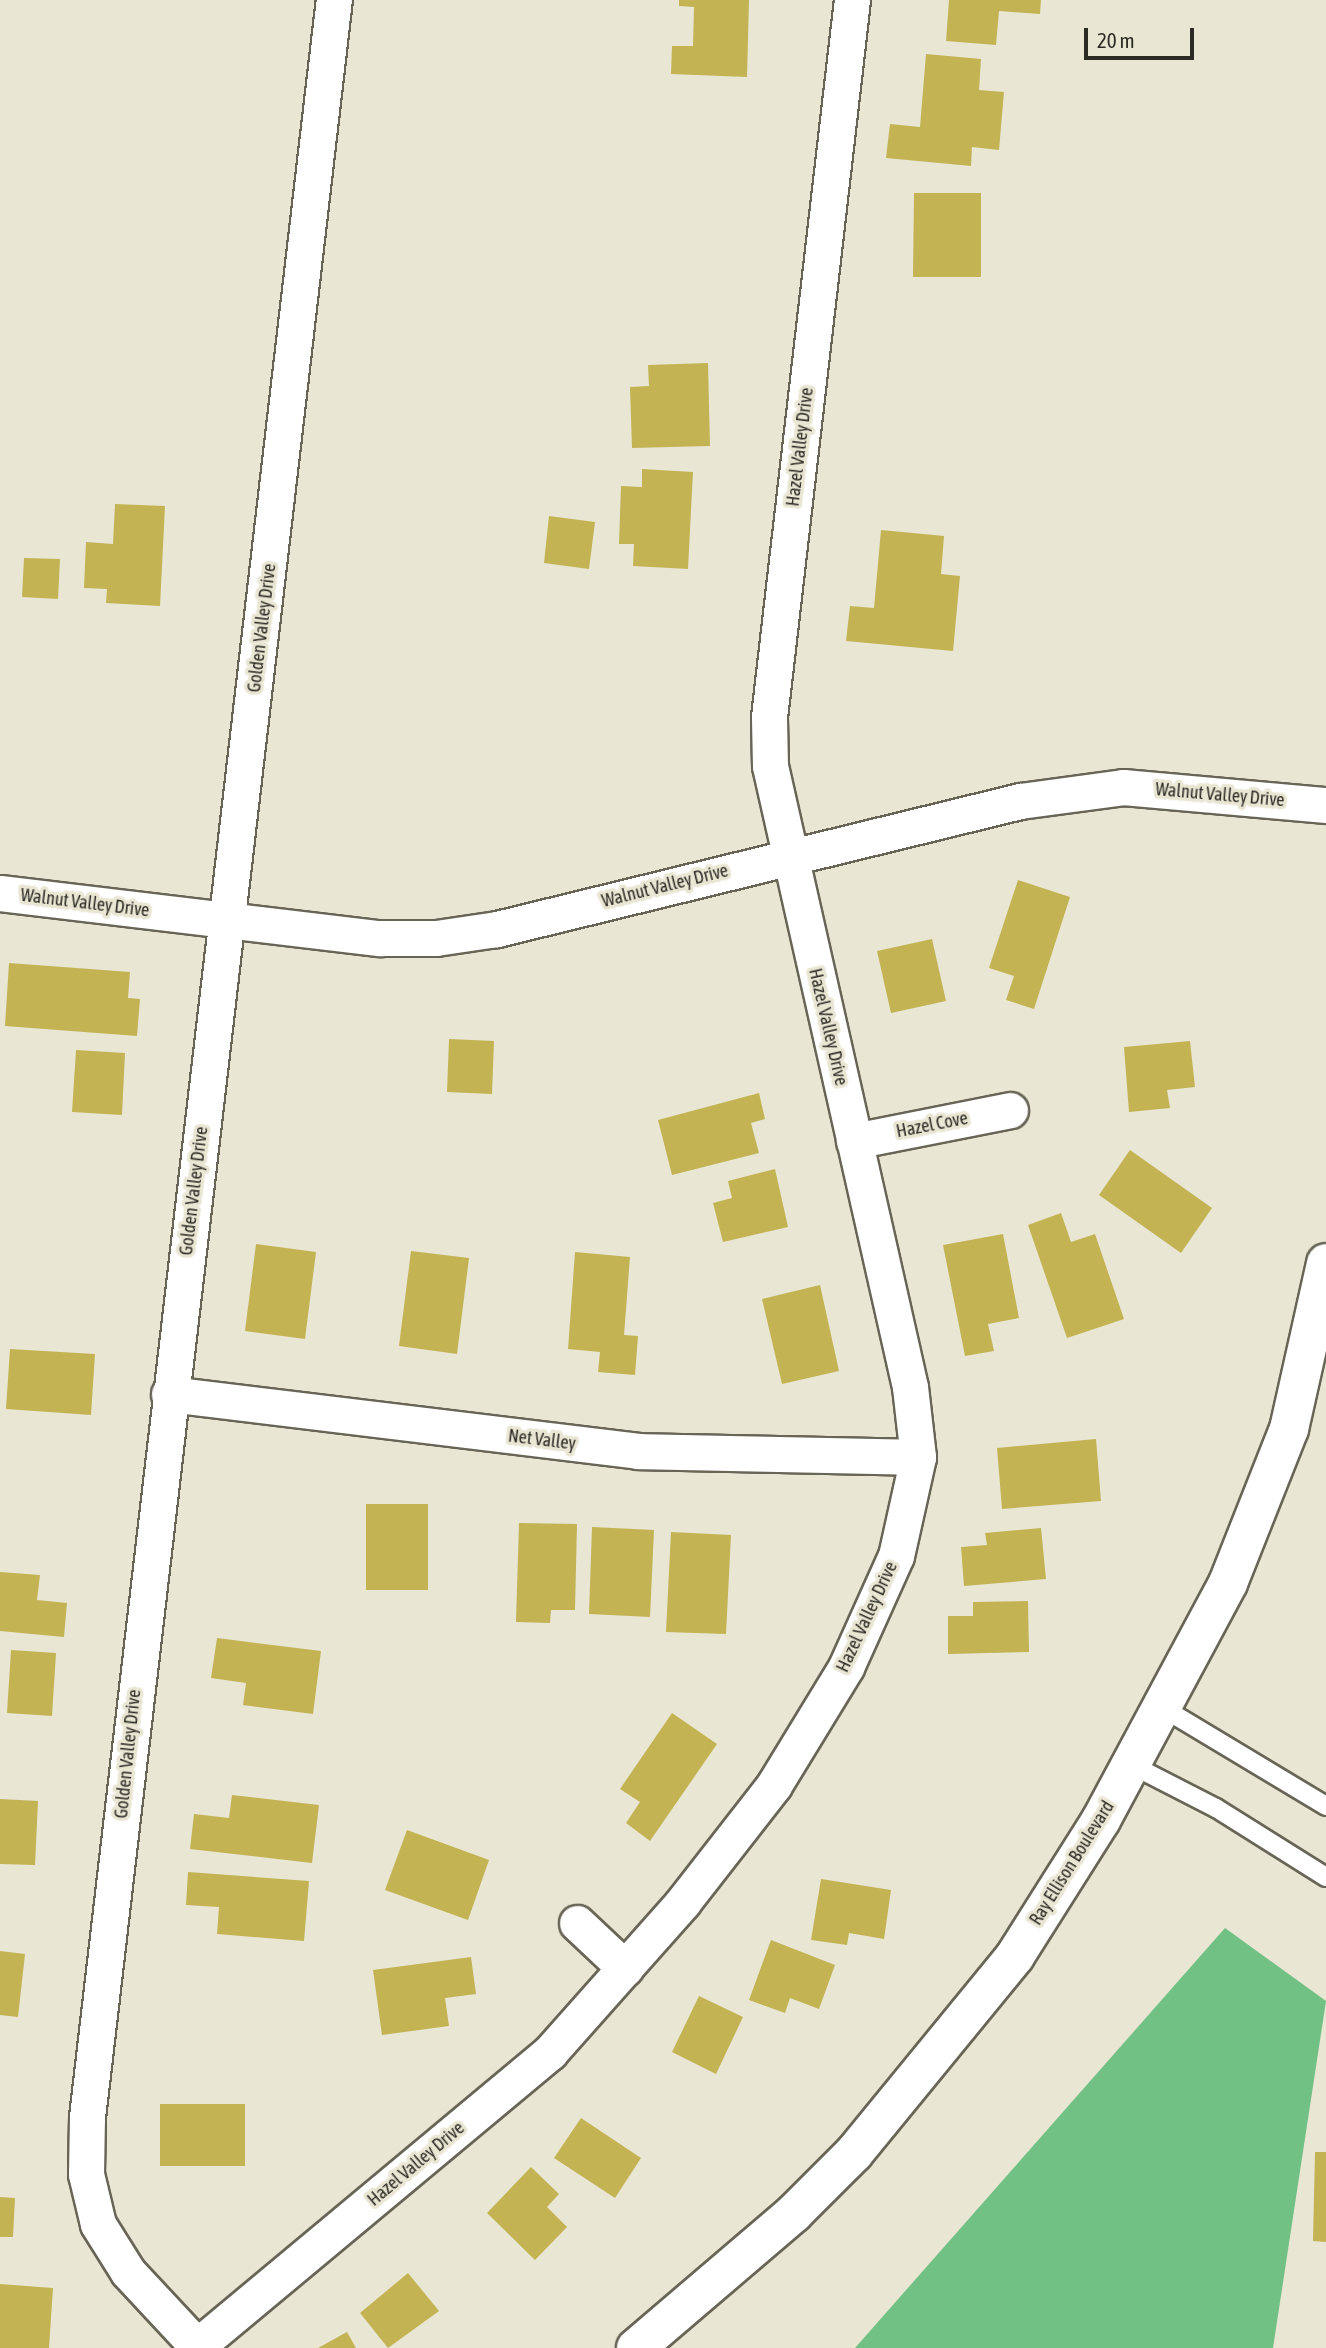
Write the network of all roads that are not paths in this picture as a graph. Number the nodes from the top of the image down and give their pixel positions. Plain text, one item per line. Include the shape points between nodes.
1 (334, 0) edge
2 (852, 0) edge
3 (1326, 805) edge
4 (788, 855) junction
5 (0, 893) edge
6 (229, 920) junction
7 (1010, 1110) dead end
8 (854, 1141) junction
9 (1326, 1263) edge
10 (169, 1394) junction
11 (918, 1457) junction
12 (1163, 1708) junction
13 (1130, 1764) junction
14 (1326, 1806) edge
15 (1326, 1877) edge
16 (577, 1923) dead end
17 (625, 1968) junction
18 (196, 2347) edge
19 (636, 2348) edge

1 - 6 street, Golden Valley Drive
2 - 4 street, Hazel Valley Drive via 769,717 770,766
3 - 4 street, Walnut Valley Drive via 1123,787 1020,801
4 - 6 street, Walnut Valley Drive via 497,929 436,938 380,938
4 - 8 street, Hazel Valley Drive
5 - 6 street, Walnut Valley Drive
6 - 10 street, Golden Valley Drive
7 - 8 street, Hazel Cove
8 - 11 street, Hazel Valley Drive via 910,1387
9 - 12 main road, Ray Ellison Boulevard via 1289,1429 1262,1504
10 - 11 street, Net Valley via 638,1451
10 - 18 street, Golden Valley Drive via 86,2174 98,2224 128,2272
11 - 17 street, Hazel Valley Drive via 896,1556 846,1667 774,1785
12 - 13 main road, Ray Ellison Boulevard
12 - 14 lane
13 - 15 lane via 1216,1808
13 - 19 main road, Ray Ellison Boulevard via 1015,1956 854,2152 794,2213
16 - 17 street
17 - 18 street, Hazel Valley Drive via 550,2052

